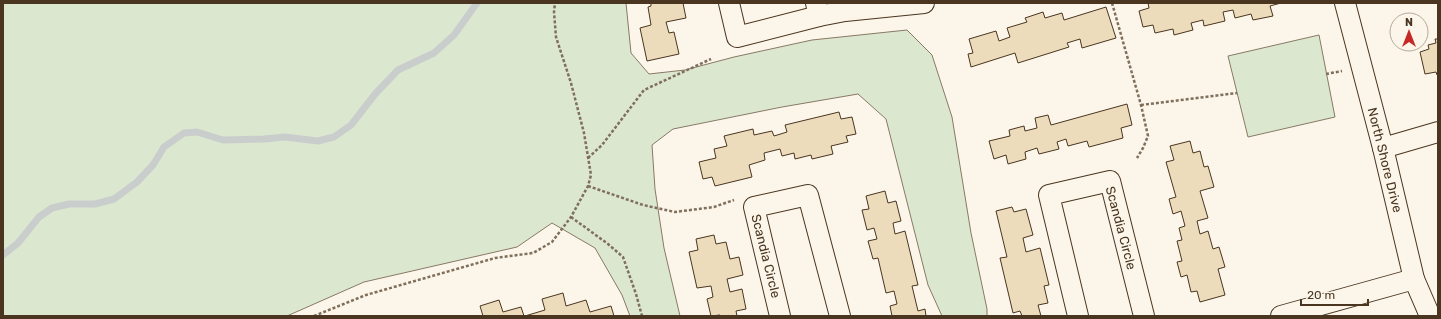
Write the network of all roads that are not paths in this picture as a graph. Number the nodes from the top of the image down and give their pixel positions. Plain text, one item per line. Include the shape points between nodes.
1 (729, 3) edge
2 (924, 3) edge
3 (1345, 3) edge
4 (818, 10) edge
5 (1438, 132) edge
6 (1383, 148) junction
7 (1414, 279) junction
8 (780, 316) edge
9 (840, 316) edge
10 (1078, 316) edge
11 (1144, 316) edge
12 (1281, 316) edge
13 (1430, 316) edge

1 - 4 street via 737,38
2 - 4 street via 845,11
3 - 6 street, North Shore Drive
5 - 6 street
6 - 7 street, North Shore Drive
7 - 12 street
7 - 13 street, North Shore Drive
8 - 9 street, Scandia Circle via 754,207 808,195
10 - 11 street, Scandia Circle via 1049,195 1110,181

